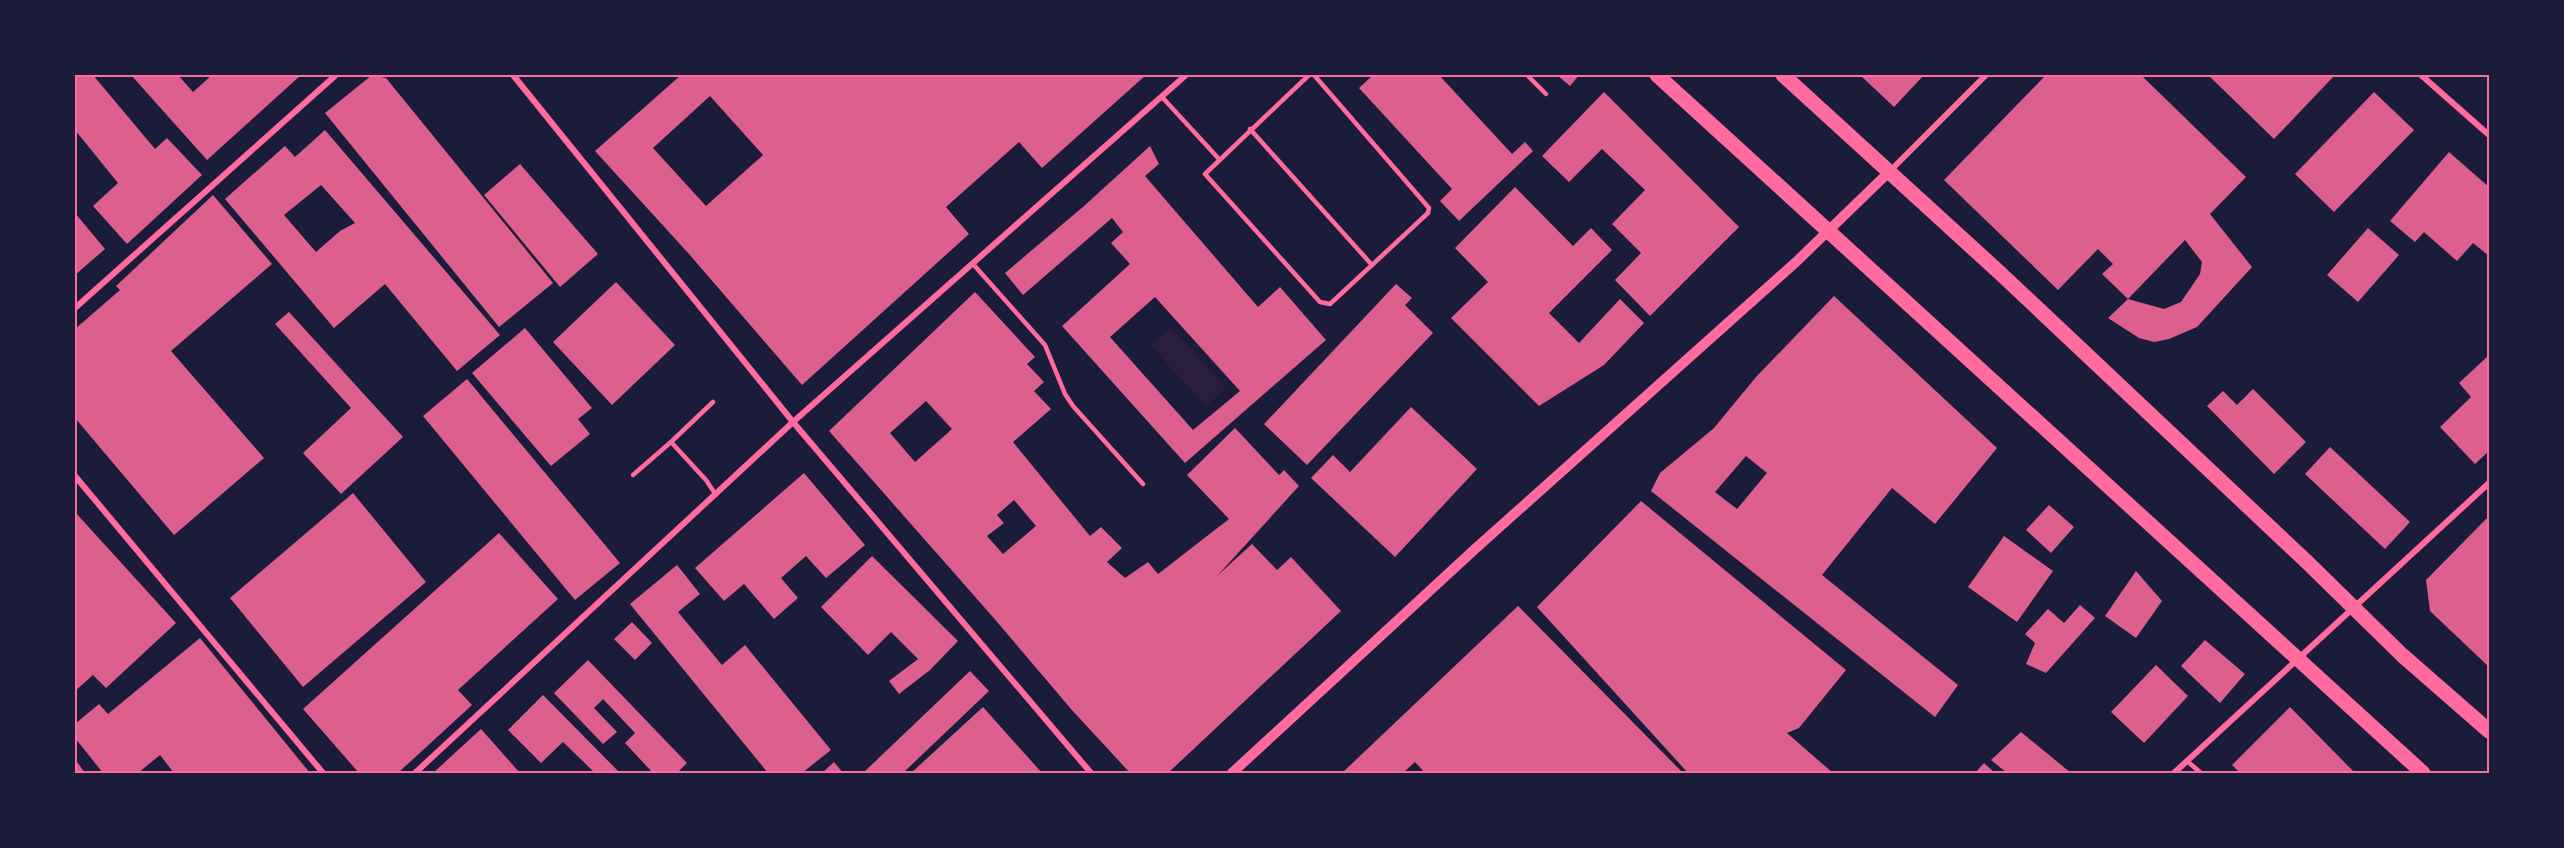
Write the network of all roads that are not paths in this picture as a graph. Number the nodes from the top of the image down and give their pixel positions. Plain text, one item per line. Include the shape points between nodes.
1 (336, 75) edge
2 (513, 75) edge
3 (1186, 75) edge
4 (1310, 75) edge
5 (1314, 75) edge
6 (1527, 75) edge
7 (1657, 75) edge
8 (1783, 75) edge
9 (1986, 75) edge
10 (2421, 75) edge
11 (1546, 94) dead end
12 (1162, 97) junction
13 (1250, 129) junction
14 (2489, 135) edge
15 (1219, 159) junction
16 (1889, 172) junction
17 (1829, 232) junction
18 (974, 264) junction
19 (1372, 265) junction
20 (75, 308) edge
21 (713, 402) dead end
22 (793, 422) junction
23 (671, 442) junction
24 (633, 475) dead end
25 (75, 476) edge
26 (2489, 483) edge
27 (1143, 484) dead end
28 (716, 495) junction
29 (2354, 608) junction
30 (2297, 657) junction
31 (2489, 731) edge
32 (2187, 761) junction
33 (323, 773) edge
34 (415, 773) edge
35 (1091, 773) edge
36 (1232, 773) edge
37 (2174, 773) edge
38 (2201, 773) edge
39 (2423, 773) edge

1 - 20 street
2 - 22 street
3 - 12 street
4 - 13 lane
5 - 19 lane via 1429,208
6 - 11 lane
7 - 17 main road
8 - 16 main road
9 - 16 street
10 - 14 street
12 - 15 lane
12 - 18 street
13 - 15 lane
13 - 19 lane
15 - 19 lane via 1205,174 1320,302 1330,304
16 - 17 street
16 - 29 main road
17 - 30 main road
17 - 36 street
18 - 22 street
18 - 27 lane via 1045,345 1073,406
21 - 23 lane
22 - 28 street
22 - 35 street
23 - 24 lane
23 - 28 lane
25 - 33 street
26 - 29 street
28 - 34 street
29 - 30 street
29 - 31 main road
30 - 32 street
30 - 39 main road
32 - 37 street
32 - 38 lane

